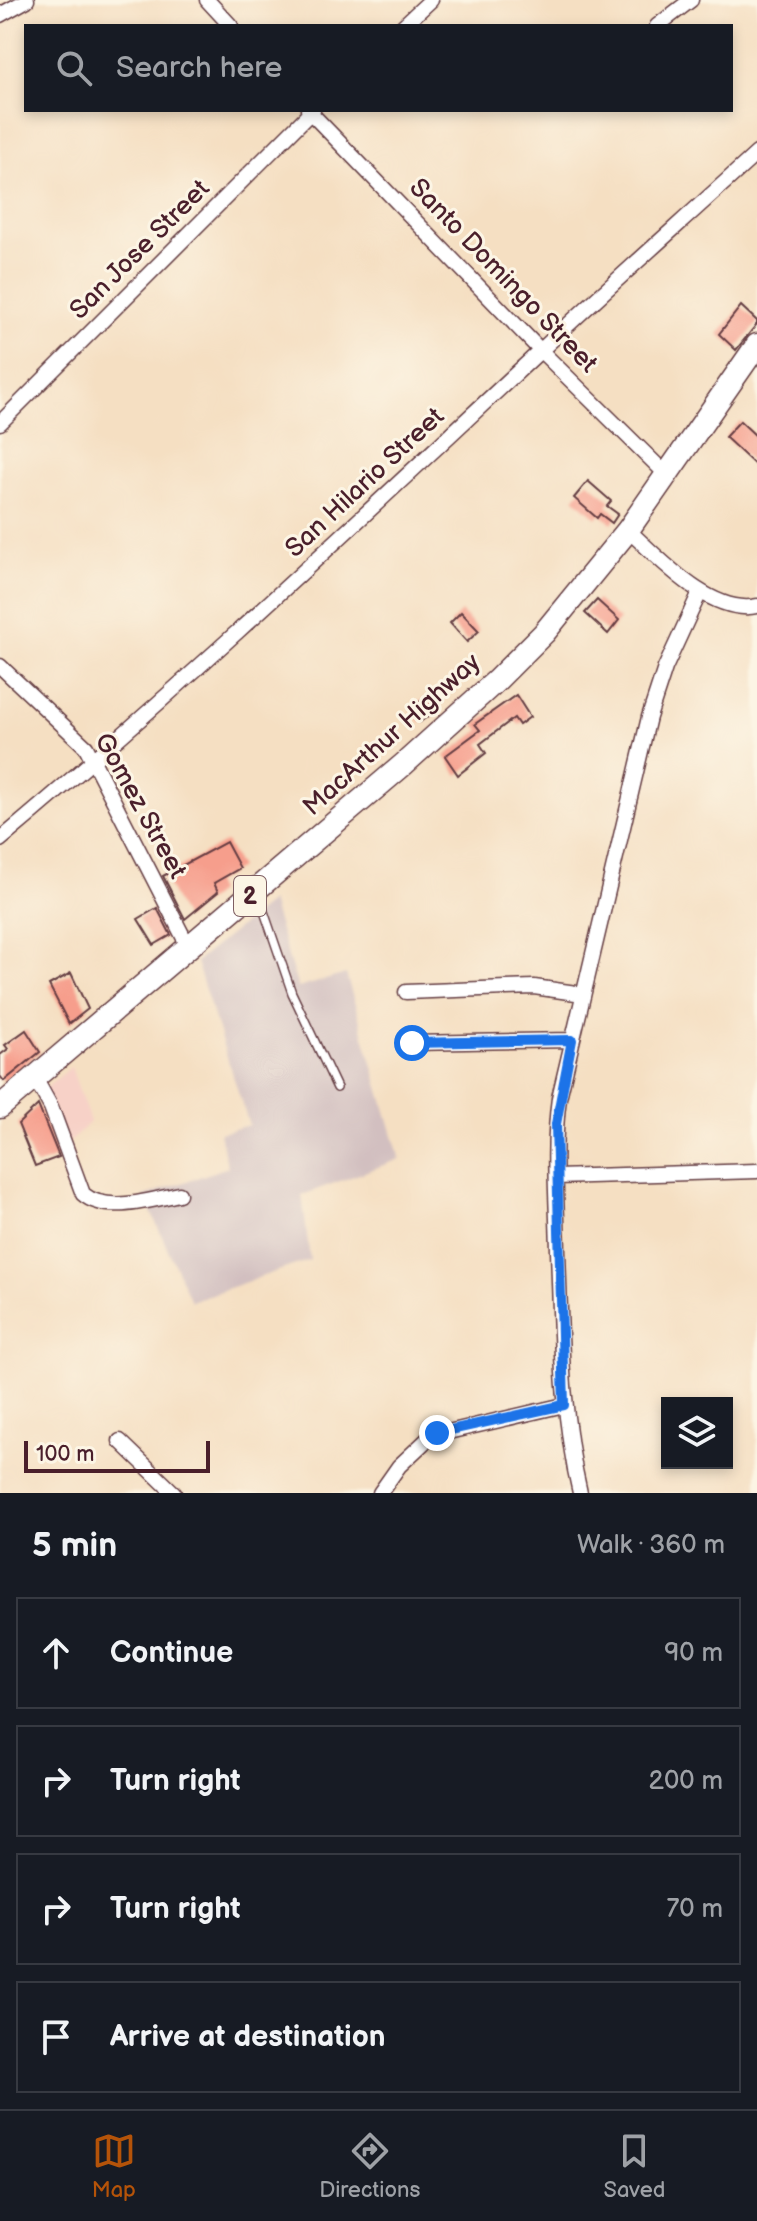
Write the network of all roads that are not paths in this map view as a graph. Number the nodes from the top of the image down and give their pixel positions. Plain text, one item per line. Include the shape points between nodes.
1 (27, 0) edge
2 (207, 0) edge
3 (431, 0) edge
4 (691, 0) edge
5 (0, 15) edge
6 (229, 24) edge
7 (405, 24) edge
8 (660, 24) edge
9 (310, 112) edge
10 (312, 112) edge
11 (757, 153) edge
12 (757, 345) edge
13 (540, 350) junction
14 (0, 423) edge
15 (666, 474) junction
16 (628, 530) junction
17 (700, 592) junction
18 (753, 610) edge
19 (0, 666) edge
20 (93, 762) junction
21 (0, 840) edge
22 (257, 890) junction
23 (189, 948) junction
24 (406, 992) dead end
25 (583, 994) junction
26 (572, 1040) junction
27 (412, 1043) dead end
28 (35, 1078) junction
29 (337, 1088) dead end
30 (0, 1107) edge
31 (757, 1171) edge
32 (556, 1177) junction
33 (179, 1194) dead end
34 (564, 1405) junction
35 (120, 1441) dead end
36 (174, 1493) edge
37 (380, 1493) edge
38 (580, 1493) edge

1 - 5 street
2 - 6 street
3 - 7 street
4 - 8 street
9 - 14 street, San Jose Street
10 - 13 street, Santo Domingo Street
11 - 13 street, San Hilario Street
12 - 15 highway, MacArthur Highway / 2
13 - 15 street, Santo Domingo Street
13 - 20 street, San Hilario Street via 275,600
15 - 16 highway, MacArthur Highway / 2
16 - 17 street
16 - 22 highway, MacArthur Highway / 2 via 552,624 496,681
17 - 18 street
17 - 25 street via 649,717
19 - 20 street, Gomez Street via 86,747
20 - 21 street, San Hilario Street
20 - 23 street, Gomez Street
22 - 23 highway, MacArthur Highway / 2
22 - 29 lane via 292,993
23 - 28 highway, MacArthur Highway / 2
24 - 25 street via 534,987
25 - 26 street
26 - 27 street
26 - 32 street via 556,1124
28 - 30 highway, MacArthur Highway / 2
28 - 33 street via 83,1194 91,1201 108,1204
31 - 32 street
32 - 34 street
34 - 37 street via 431,1436
34 - 38 street
35 - 36 street

